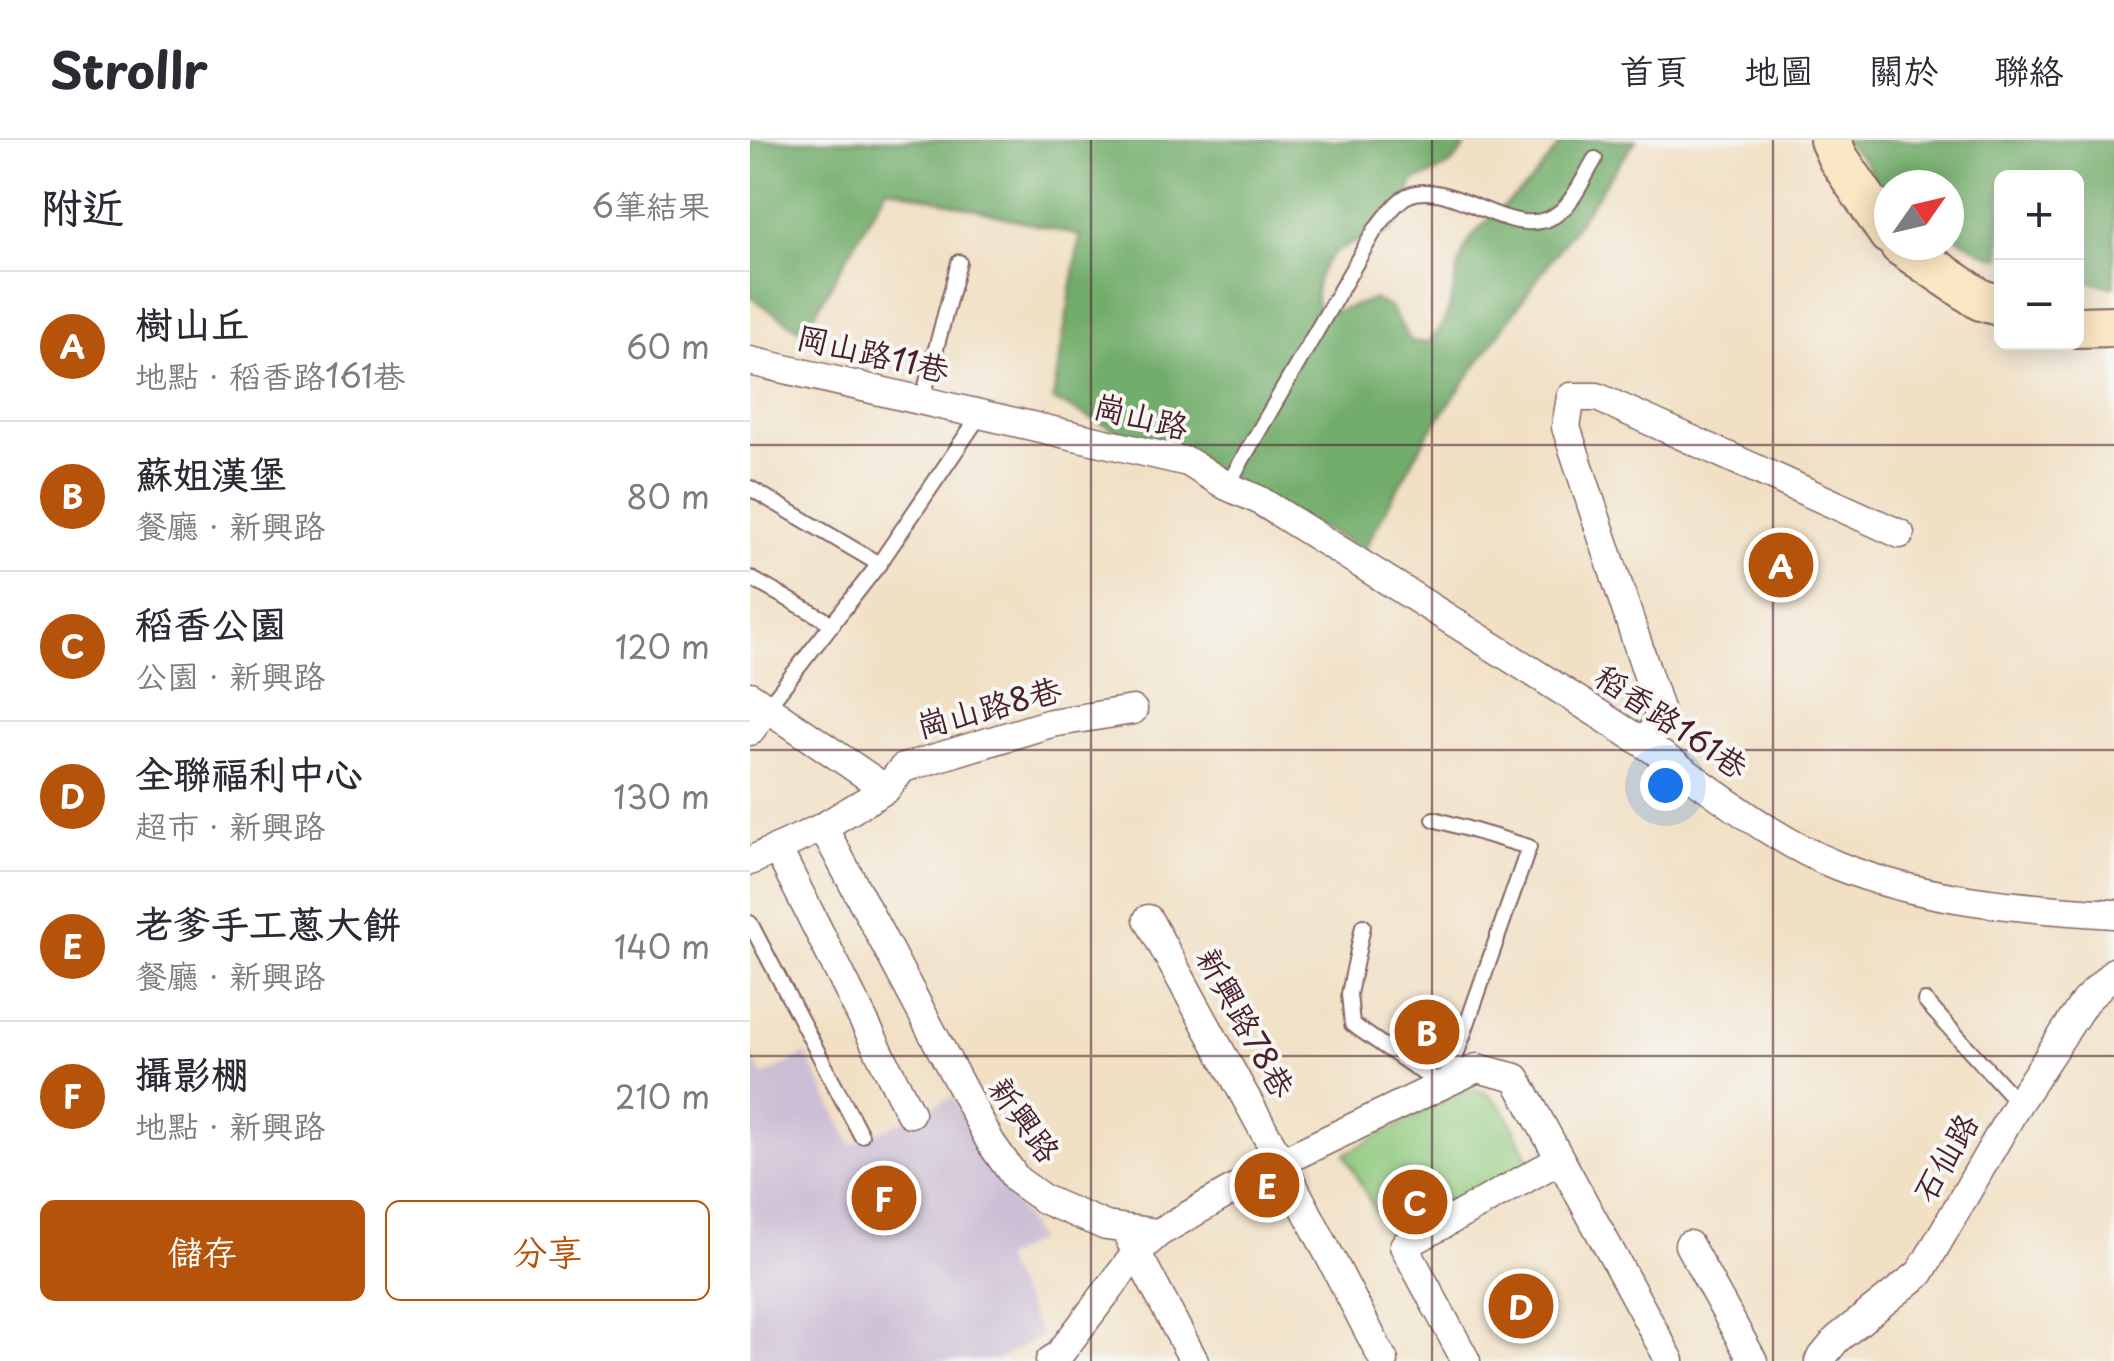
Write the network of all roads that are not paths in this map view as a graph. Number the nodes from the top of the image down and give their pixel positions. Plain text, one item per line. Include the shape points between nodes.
1 (1830, 140) edge
2 (1595, 160) dead end
3 (1874, 212) edge
4 (1922, 260) edge
5 (959, 262) dead end
6 (1994, 304) edge
7 (2114, 326) edge
8 (2084, 327) edge
9 (750, 361) edge
10 (922, 402) junction
11 (980, 415) junction
12 (1227, 486) junction
13 (750, 488) edge
14 (1900, 534) dead end
15 (879, 564) junction
16 (750, 578) edge
17 (834, 624) junction
18 (759, 701) edge
19 (1133, 710) dead end
20 (750, 731) edge
21 (1648, 746) junction
22 (886, 788) junction
23 (1434, 819) dead end
24 (823, 827) junction
25 (776, 848) junction
26 (750, 860) edge
27 (2114, 914) edge
28 (1148, 919) dead end
29 (750, 923) edge
30 (1364, 926) dead end
31 (2114, 972) edge
32 (1925, 1001) dead end
33 (1446, 1084) junction
34 (2018, 1103) junction
35 (910, 1113) dead end
36 (861, 1136) dead end
37 (1559, 1160) junction
38 (1282, 1162) junction
39 (1130, 1240) junction
40 (1689, 1245) dead end
41 (1050, 1361) edge
42 (1194, 1361) edge
43 (1384, 1361) edge
44 (1466, 1361) edge
45 (1670, 1361) edge
46 (1753, 1361) edge
47 (1820, 1361) edge

1 - 3 street
2 - 12 lane via 1562,210 1543,221 1520,222 1431,192 1406,196 1375,230
4 - 6 street
5 - 10 lane
7 - 8 street
9 - 10 street, 岡山路11巷
10 - 11 street, 岡山路11巷
11 - 12 street, 崗山路 via 1188,462
11 - 15 lane
12 - 21 street, 稻香路161巷
13 - 15 lane
14 - 21 street via 1596,397 1572,397 1566,427 1660,712
15 - 17 lane
16 - 17 lane
17 - 18 lane
18 - 20 street
18 - 22 street
19 - 22 street, 崗山路8巷 via 1051,724 903,768
21 - 27 street, 稻香路161巷 via 1758,823 1834,865 1886,883 2004,907
22 - 24 street, 崗山路8巷
23 - 33 lane via 1529,847
24 - 25 street
24 - 39 street, 新興路 via 960,1090 1017,1180
25 - 26 street
25 - 35 street
28 - 38 street, 新興路78巷
29 - 36 lane
30 - 33 lane via 1349,994 1352,1024
31 - 34 street, 石仙路 via 2084,1001
32 - 34 lane
33 - 37 street, 新興路 via 1477,1068 1516,1078
33 - 38 street, 新興路
34 - 47 street, 石仙路 via 1920,1273 1837,1339
37 - 44 street via 1404,1246
37 - 45 street, 新興路
38 - 39 street, 新興路 via 1158,1233
38 - 43 street, 新興路78巷
39 - 41 street
39 - 42 street
40 - 46 street

